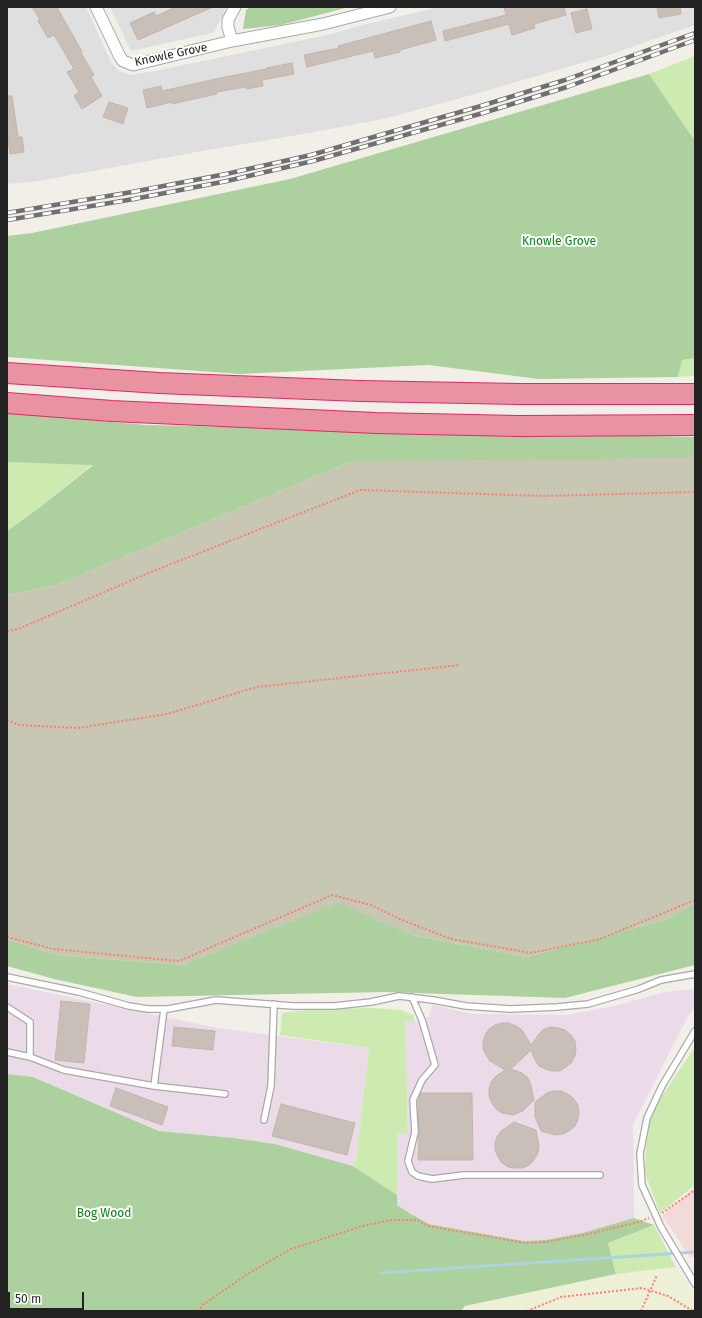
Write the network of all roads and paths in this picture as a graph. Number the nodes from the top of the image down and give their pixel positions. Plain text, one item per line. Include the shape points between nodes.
1 (96, 7) edge
2 (235, 7) edge
3 (390, 7) edge
4 (232, 41) junction
5 (7, 373) edge
6 (695, 394) edge
7 (7, 403) edge
8 (695, 425) edge
9 (695, 492) edge
10 (7, 631) edge
11 (460, 665) dead end
12 (7, 720) edge
13 (695, 900) edge
14 (7, 937) edge
15 (695, 974) edge
16 (7, 977) edge
17 (412, 998) junction
18 (274, 1004) junction
19 (7, 1007) edge
20 (164, 1009) junction
21 (695, 1031) edge
22 (7, 1052) edge
23 (30, 1057) junction
24 (154, 1086) junction
25 (225, 1094) dead end
26 (264, 1120) dead end
27 (600, 1175) dead end
28 (695, 1190) edge
29 (656, 1215) junction
30 (657, 1275) dead end
31 (695, 1284) edge
32 (650, 1290) junction
33 (197, 1311) edge
34 (527, 1311) edge
35 (641, 1311) edge
36 (693, 1311) edge

1 - 4 street, Knowle Grove via 120,57 133,65
2 - 4 street via 228,20
3 - 4 street, Knowle Grove via 323,24
5 - 6 highway via 159,383 360,391
7 - 8 highway via 112,411 376,423 519,426
9 - 10 path via 544,496 360,490 151,572 18,630
11 - 12 path via 257,687 167,714 78,728 19,725
13 - 14 path via 600,940 531,953 451,939 372,905 332,895 178,961 53,949
15 - 17 lane via 661,980 588,1004 558,1008 510,1009 466,1006
16 - 20 lane via 79,992 129,1006
17 - 18 lane via 399,996 334,1006
17 - 27 lane via 422,1020 435,1065 422,1080 413,1100 415,1132 408,1161 412,1172 432,1179 464,1176
18 - 20 lane via 216,1000
18 - 26 lane via 271,1086
19 - 23 lane via 30,1022
20 - 24 lane
21 - 29 lane via 662,1086 647,1118 640,1154 642,1185
22 - 23 lane
23 - 24 lane via 64,1070
24 - 25 lane
28 - 29 path
29 - 31 lane
29 - 33 path via 639,1222 584,1235 525,1243 428,1226 417,1220 391,1220 363,1226 291,1249 249,1273
30 - 32 path
32 - 34 path via 642,1288 561,1297
32 - 35 path
32 - 36 path via 668,1296

